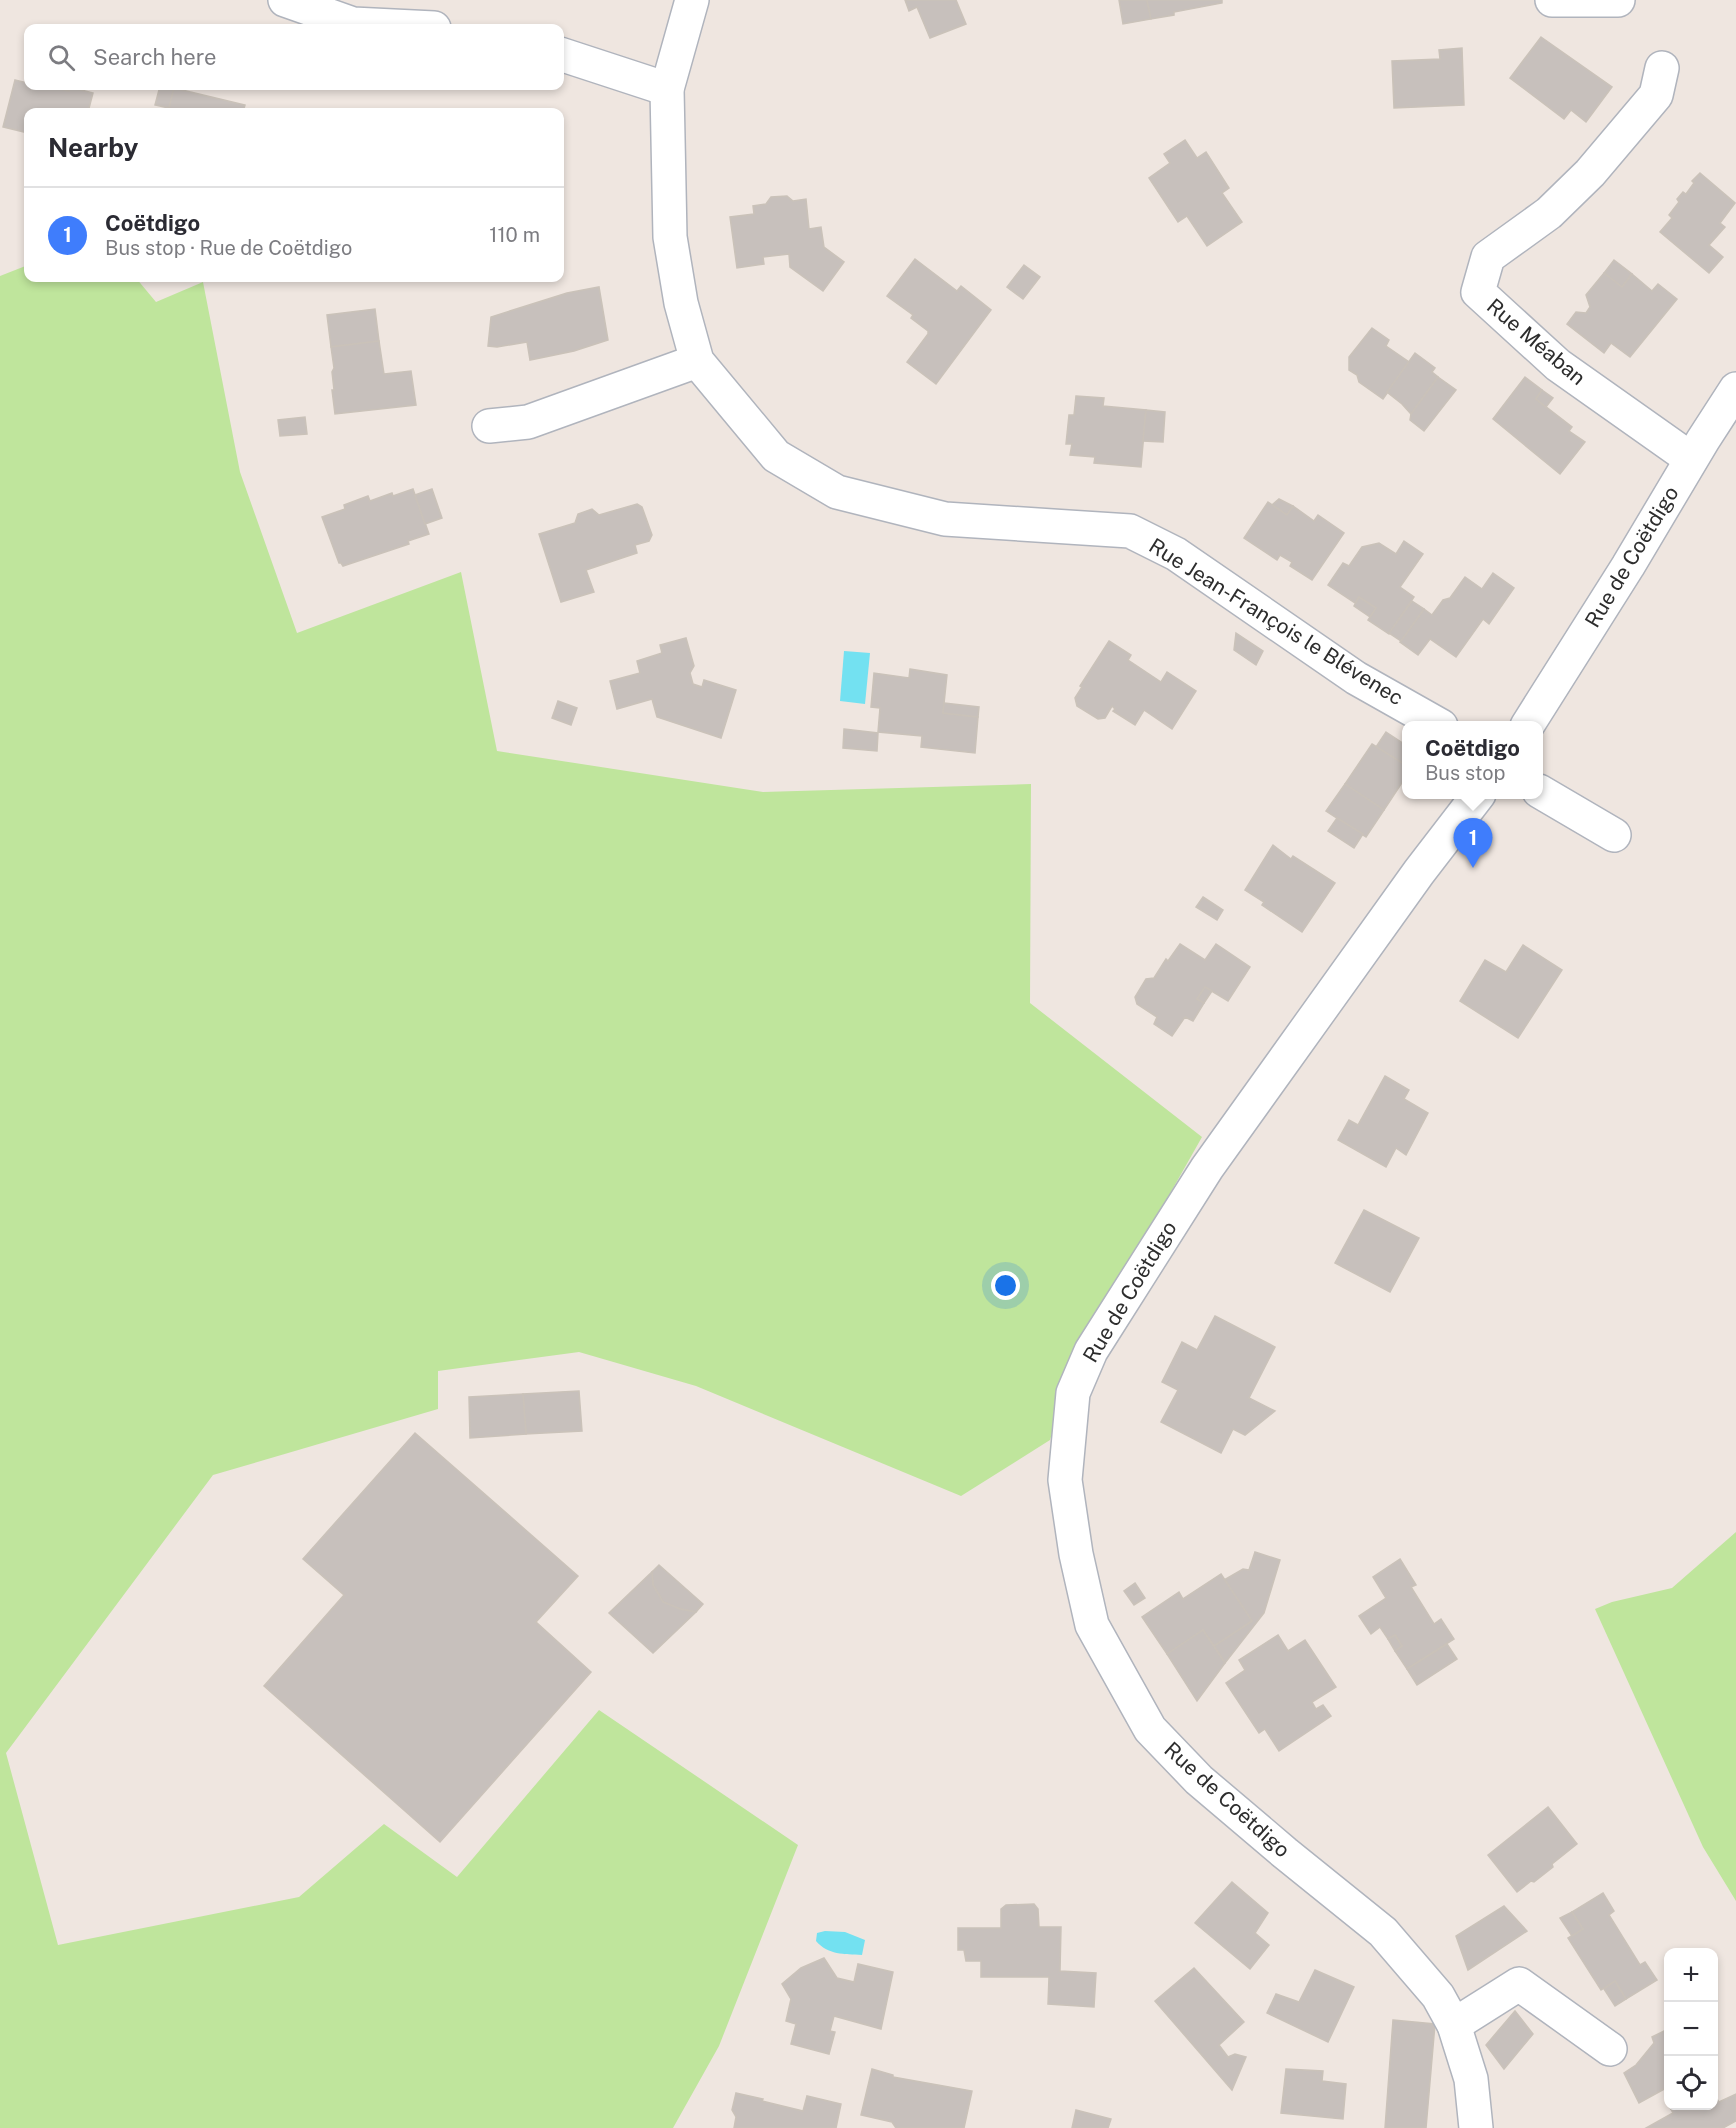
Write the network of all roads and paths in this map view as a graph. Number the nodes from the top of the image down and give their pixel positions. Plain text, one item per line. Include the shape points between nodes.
1 (285, 0) edge
2 (692, 0) edge
3 (1552, 0) edge
4 (1618, 0) edge
5 (353, 24) edge
6 (564, 55) edge
7 (1662, 68) dead end
8 (667, 89) junction
9 (697, 361) junction
10 (1736, 389) edge
11 (489, 426) dead end
12 (1691, 459) junction
13 (1432, 721) edge
14 (1530, 721) edge
15 (1543, 793) edge
16 (1476, 799) edge
17 (1614, 835) dead end
18 (1454, 2025) junction
19 (1610, 2049) dead end
20 (1476, 2128) edge

1 - 5 street
2 - 8 street, Rue Jean-François le Blévenec
3 - 4 street
6 - 8 street
7 - 12 street, Rue Méaban via 1656,95 1590,173 1549,213 1488,256 1478,292 1558,365
8 - 9 street, Rue Jean-François le Blévenec via 670,237 681,303
9 - 11 street via 528,422
9 - 13 street, Rue Jean-François le Blévenec via 776,456 837,492 945,519 1130,531 1176,554 1356,678
10 - 12 street, Rue de Coëtdigo
12 - 14 street, Rue de Coëtdigo
15 - 17 street
16 - 18 street, Rue de Coëtdigo via 1419,872 1208,1168 1091,1351 1073,1393 1065,1480 1092,1625 1150,1729 1199,1780 1383,1932 1438,1996
18 - 19 street via 1520,1984
18 - 20 street, Rue de Coëtdigo via 1471,2079

